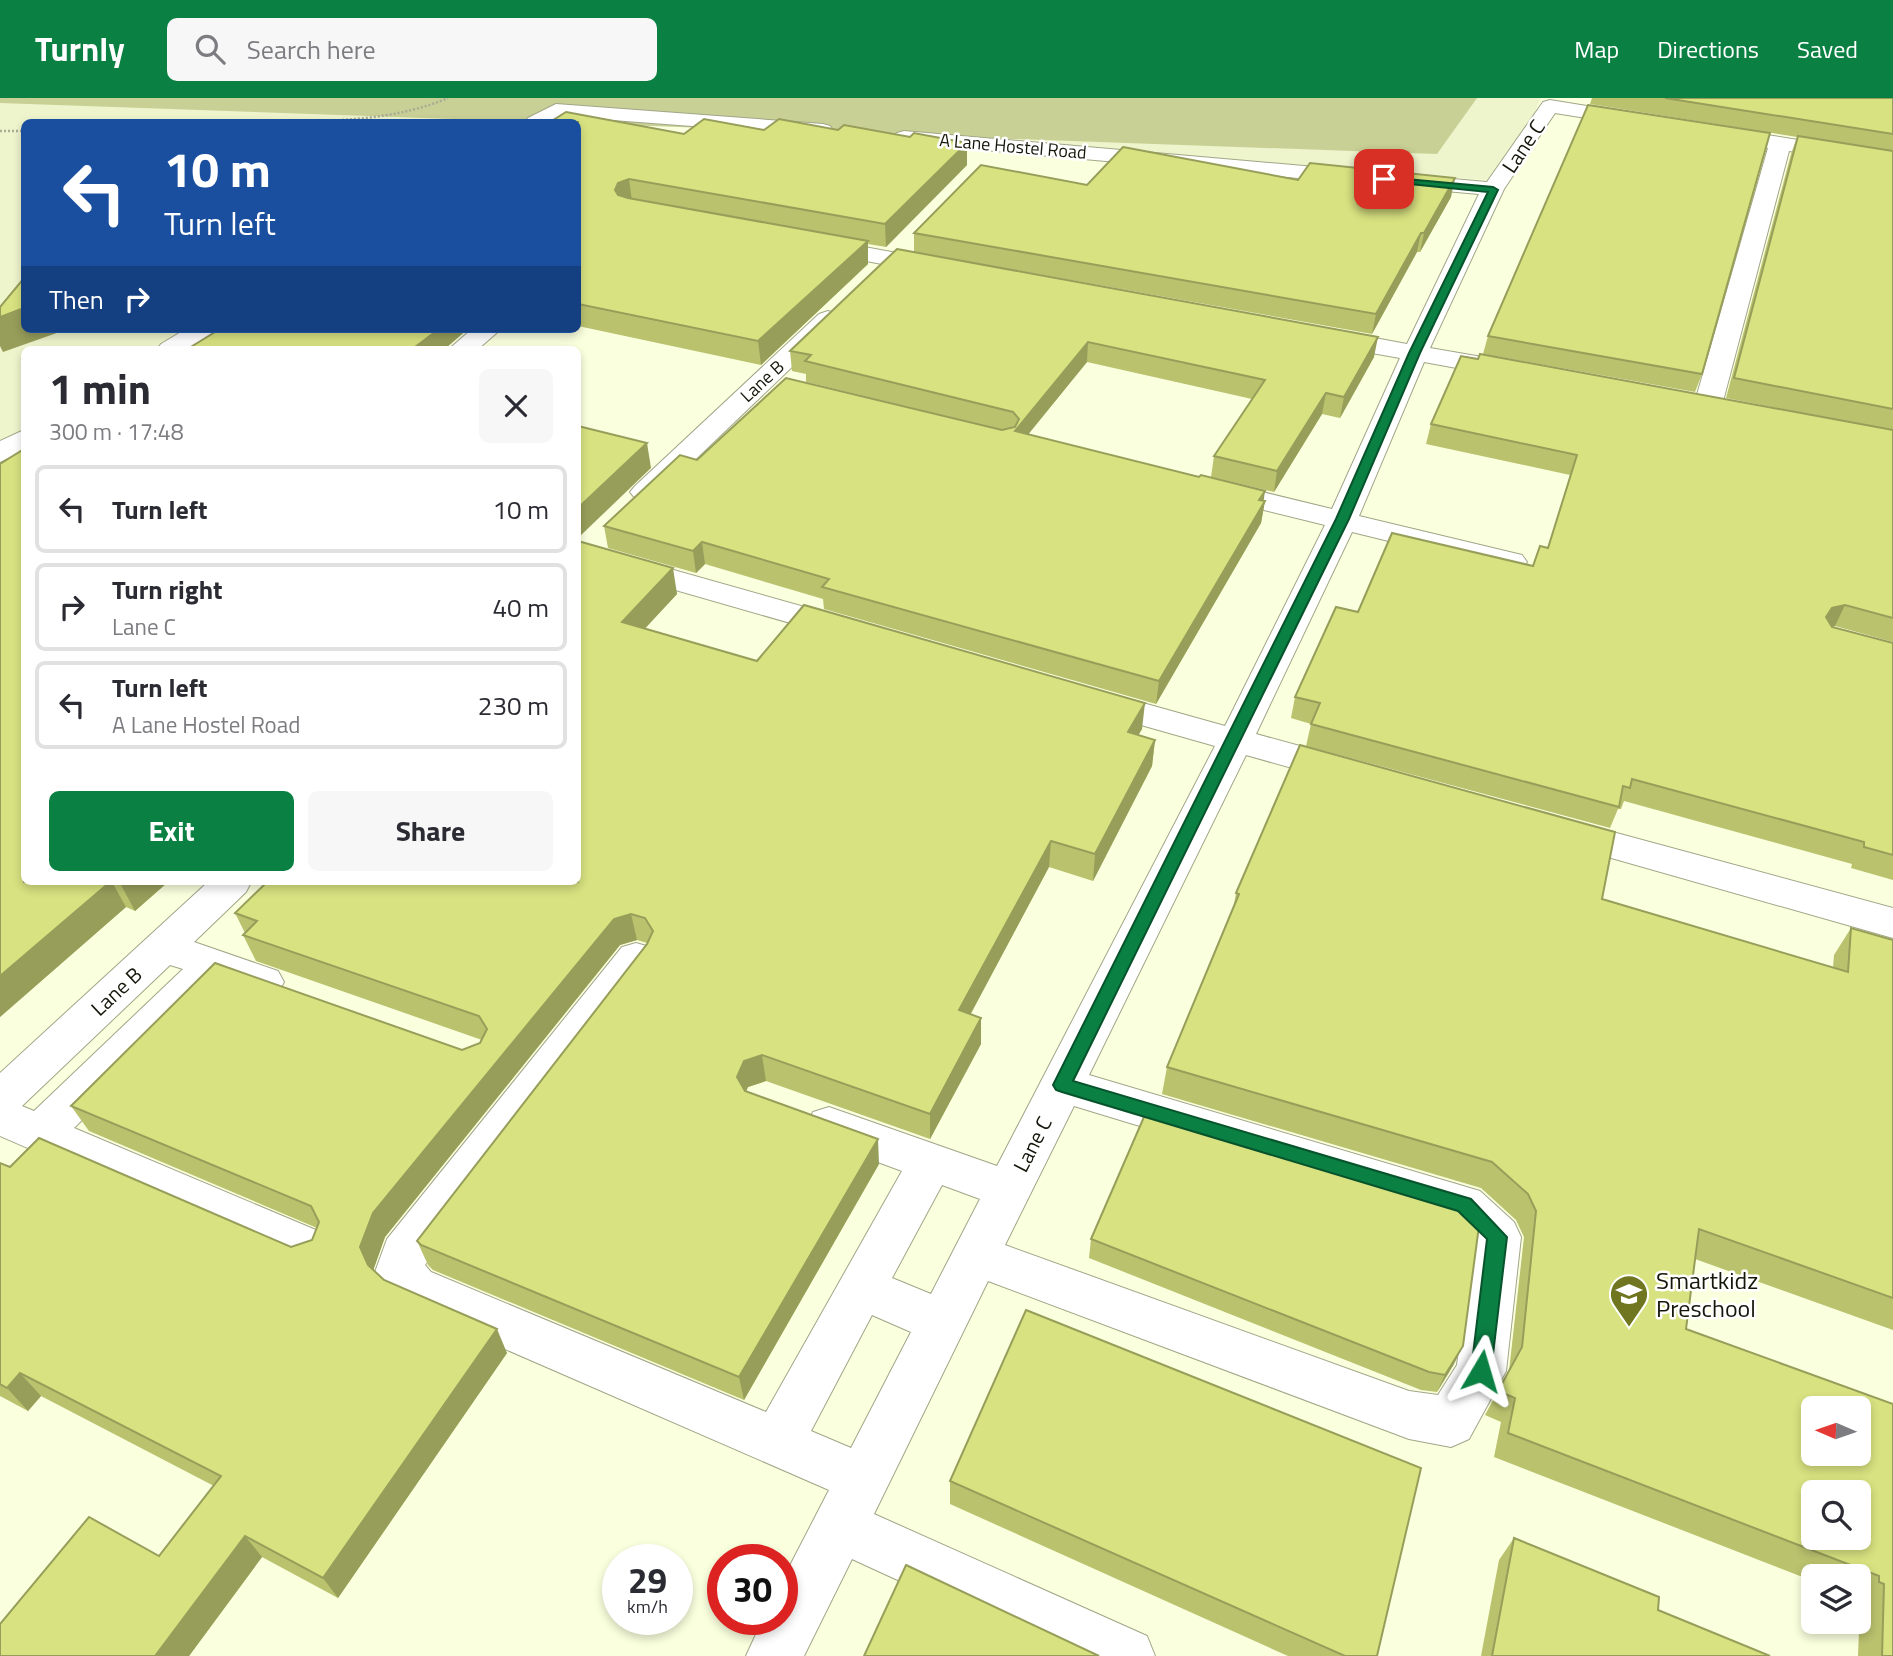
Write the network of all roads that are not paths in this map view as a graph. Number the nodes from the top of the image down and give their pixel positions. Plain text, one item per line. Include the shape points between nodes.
1 (540, 119) edge
2 (1658, 124) edge
3 (1699, 130) edge
4 (841, 132) edge
5 (881, 135) edge
6 (1780, 143) junction
7 (1003, 144) junction
8 (1893, 161) edge
9 (985, 163) edge
10 (1493, 190) junction
11 (910, 240) edge
12 (796, 241) edge
13 (891, 259) junction
14 (960, 271) edge
15 (872, 278) edge
16 (842, 306) edge
17 (1298, 332) edge
18 (198, 333) edge
19 (483, 333) edge
20 (176, 346) edge
21 (466, 346) edge
22 (1415, 353) junction
23 (1535, 374) edge
24 (1708, 405) edge
25 (21, 440) edge
26 (0, 453) edge
27 (1188, 484) edge
28 (1343, 519) junction
29 (592, 542) edge
30 (1517, 563) edge
31 (880, 639) edge
32 (1064, 692) edge
33 (1235, 741) junction
34 (1369, 778) edge
35 (1531, 822) edge
36 (229, 885) edge
37 (1893, 923) edge
38 (164, 947) junction
39 (636, 958) edge
40 (214, 964) junction
41 (304, 996) edge
42 (1062, 1085) junction
43 (0, 1100) edge
44 (791, 1111) edge
45 (20, 1125) edge
46 (931, 1162) junction
47 (1009, 1190) junction
48 (306, 1248) edge
49 (976, 1255) junction
50 (862, 1288) junction
51 (943, 1322) junction
52 (777, 1442) junction
53 (852, 1503) junction
54 (774, 1656) edge
55 (1127, 1656) edge

1 - 4 street via 556,110
2 - 10 street, Lane C via 1550,106
3 - 6 street
5 - 7 street, A Lane Hostel Road
6 - 8 street
6 - 24 street
7 - 9 street
7 - 10 street, A Lane Hostel Road
10 - 22 street, Lane C
11 - 13 street
12 - 13 street
13 - 14 street
13 - 15 street
16 - 29 street, Lane B via 775,385
17 - 22 street
18 - 20 street
19 - 21 street
22 - 23 street
22 - 28 street, Lane C
25 - 26 street
27 - 28 street
28 - 30 street
28 - 33 street, Lane C
29 - 31 street
32 - 33 street
33 - 34 street
33 - 42 street, Lane C
35 - 37 street
36 - 38 street, Lane B
38 - 40 street
38 - 43 street, Lane B
39 - 52 street via 404,1254 399,1272 414,1287
40 - 41 street
40 - 45 street
42 - 47 street, Lane C
42 - 49 street via 1464,1205 1497,1237 1481,1371 1451,1422 1409,1415
44 - 46 street
45 - 48 street
46 - 47 street
46 - 50 street
47 - 49 street, Lane C
49 - 51 street, Lane C
50 - 51 street
50 - 52 street
51 - 53 street, Lane C
52 - 53 street
53 - 54 street, Lane C
53 - 55 street

